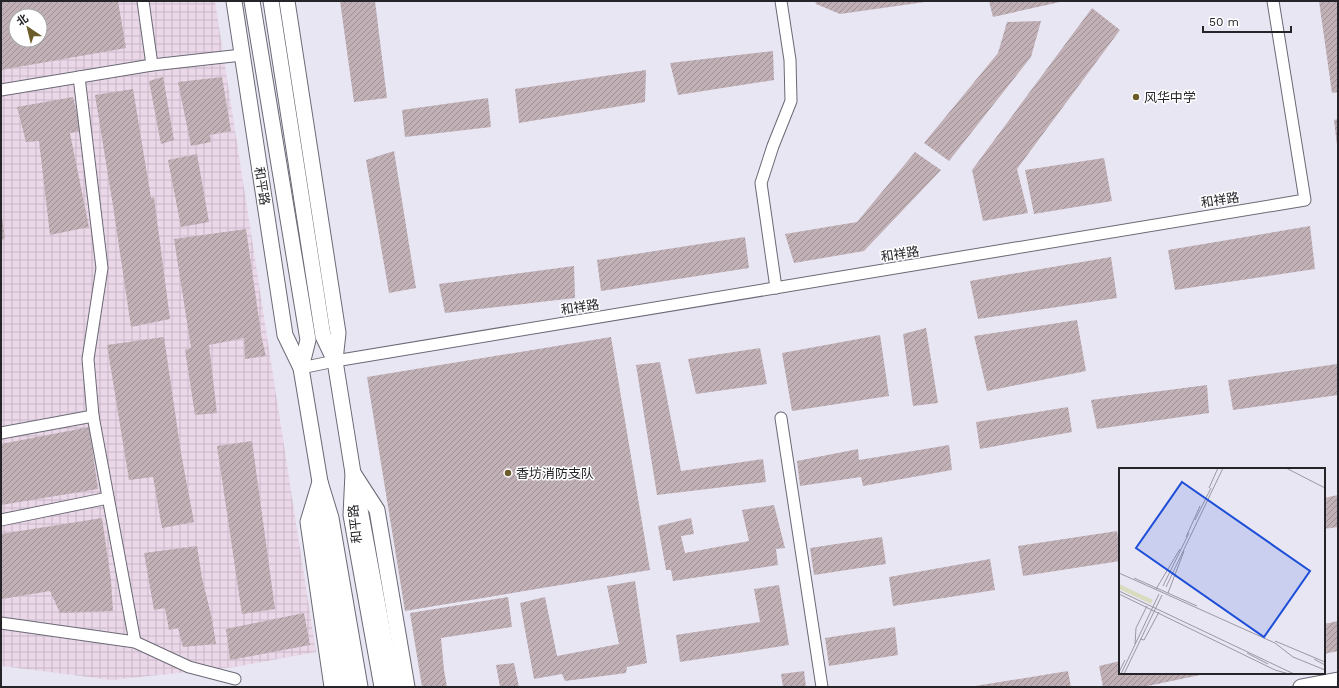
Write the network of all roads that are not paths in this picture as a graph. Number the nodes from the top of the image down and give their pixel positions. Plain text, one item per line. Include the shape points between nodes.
1 (143, 1) edge
2 (234, 1) edge
3 (252, 1) edge
4 (270, 1) edge
5 (287, 1) edge
6 (781, 1) edge
7 (1273, 1) edge
8 (242, 55) junction
9 (152, 65) junction
10 (79, 76) junction
11 (1, 90) edge
12 (776, 288) junction
13 (335, 361) junction
14 (301, 368) junction
15 (93, 416) junction
16 (781, 418) dead end
17 (1, 433) edge
18 (353, 473) junction
19 (320, 482) junction
20 (108, 498) junction
21 (1, 520) edge
22 (1, 623) edge
23 (135, 642) junction
24 (235, 679) dead end
25 (1338, 680) edge
26 (332, 687) edge
27 (346, 687) edge
28 (360, 687) edge
29 (382, 687) edge
30 (393, 687) edge
31 (407, 687) edge
32 (822, 687) edge
33 (1301, 687) edge

1 - 9 street
2 - 8 main road, 和平路
3 - 14 main road, 和平路 via 308,340
4 - 13 main road, 和平路 via 324,336
5 - 13 main road, 和平路 via 338,333
6 - 12 street via 790,60 791,101 761,182
7 - 12 street, 和祥路 via 1305,200
8 - 9 street
8 - 14 main road, 和平路 via 285,335
9 - 10 street
10 - 11 street
10 - 15 street via 102,268 88,359
12 - 13 street, 和祥路
13 - 14 street, 和祥路
13 - 18 main road, 和平路
14 - 19 main road, 和平路
15 - 17 street
15 - 20 street
16 - 32 street
18 - 29 main road, 和平路 via 351,515
18 - 30 main road
18 - 31 main road via 377,510
19 - 26 main road via 308,522
19 - 27 main road via 318,521
19 - 28 main road, 和平路 via 331,518
20 - 21 street
20 - 23 street
22 - 23 street
23 - 24 street via 189,667
25 - 33 main road

